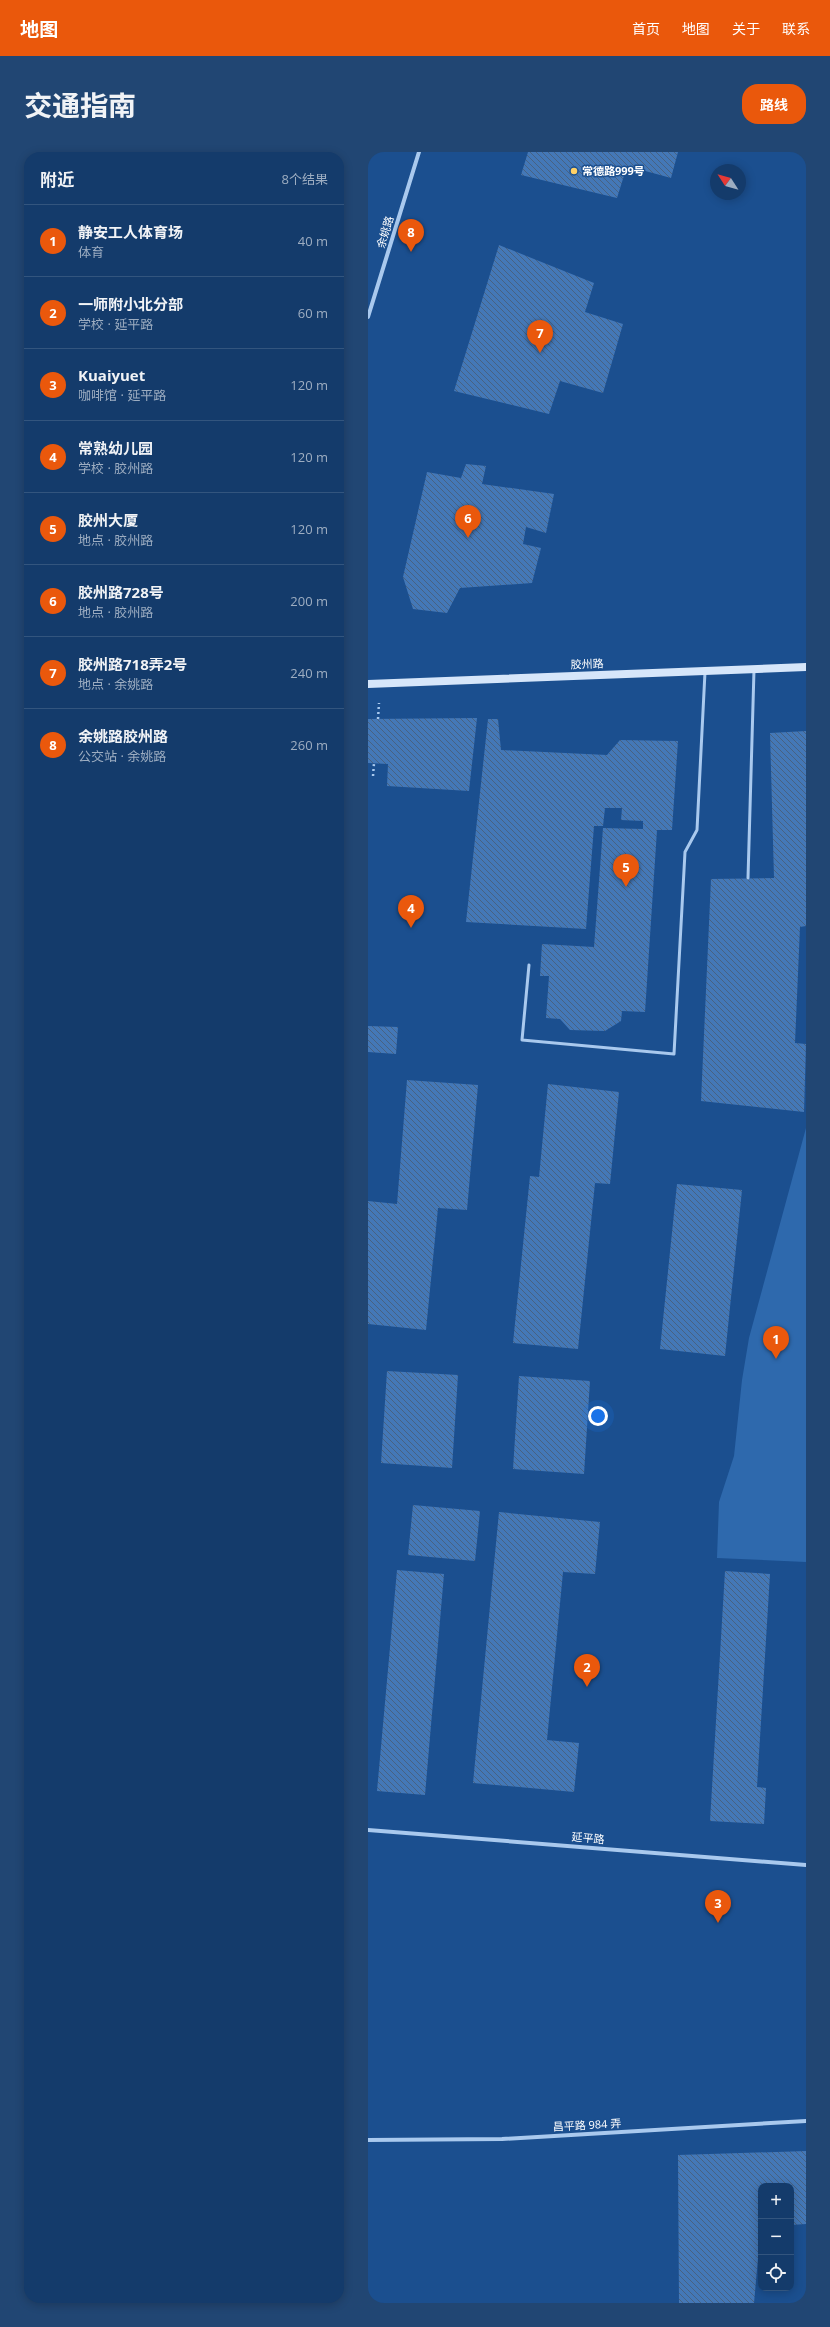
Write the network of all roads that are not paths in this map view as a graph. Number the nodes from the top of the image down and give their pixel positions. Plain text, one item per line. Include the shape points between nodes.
1 (419, 152) edge
2 (368, 317) edge
3 (806, 666) edge
4 (754, 669) junction
5 (705, 670) junction
6 (368, 684) edge
7 (748, 878) dead end
8 (529, 965) dead end
9 (368, 1830) edge
10 (806, 1865) edge
11 (806, 2121) edge
12 (368, 2140) edge

1 - 2 street, 余姚路
3 - 4 street, 胶州路
4 - 5 street, 胶州路
4 - 7 lane
5 - 6 street, 胶州路
5 - 8 lane via 697,830 685,852 674,1054 522,1040
9 - 10 street, 延平路
11 - 12 street, 昌平路 984 弄 via 502,2139

